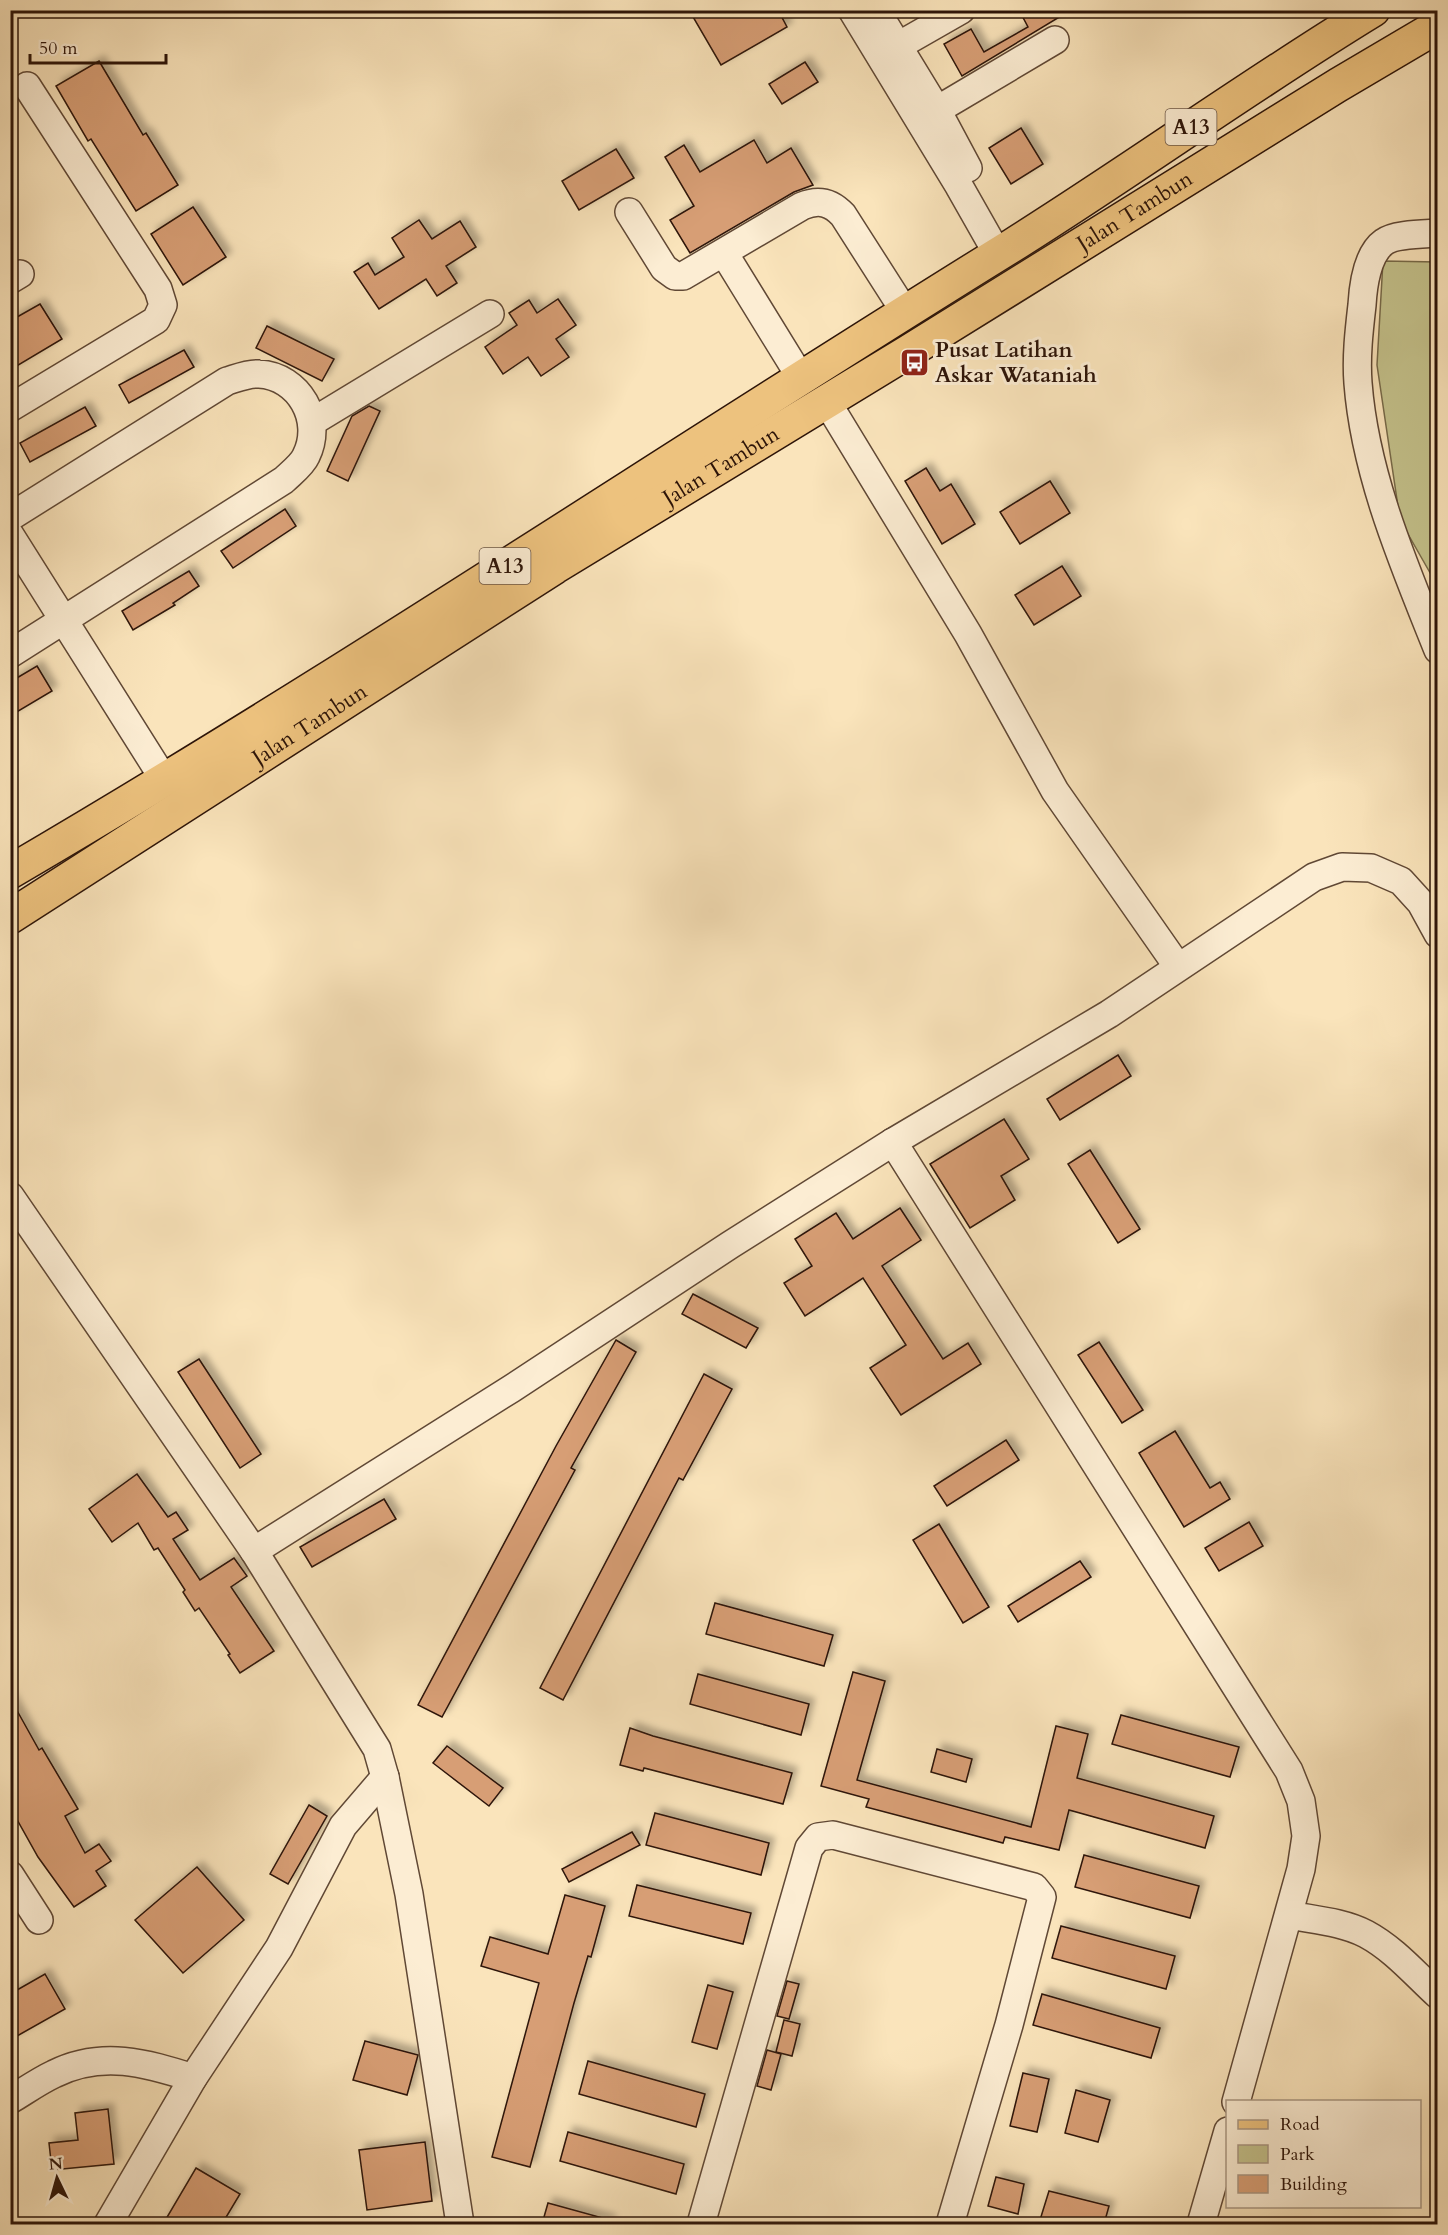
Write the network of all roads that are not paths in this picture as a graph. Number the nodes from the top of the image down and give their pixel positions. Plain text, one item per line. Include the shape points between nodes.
1 (852, 10) edge
2 (876, 10) edge
3 (961, 10) edge
4 (1372, 10) edge
5 (1437, 26) edge
6 (1055, 40) dead end
7 (898, 46) junction
8 (27, 86) dead end
9 (937, 110) junction
10 (1152, 201) junction
11 (629, 212) dead end
12 (1437, 233) edge
13 (1006, 251) junction
14 (724, 253) junction
15 (905, 312) junction
16 (490, 314) dead end
17 (908, 352) junction
18 (801, 378) junction
19 (826, 402) junction
20 (10, 408) edge
21 (312, 422) junction
22 (10, 517) edge
23 (10, 535) edge
24 (64, 619) junction
25 (1437, 650) edge
26 (10, 654) edge
27 (165, 781) junction
28 (10, 872) edge
29 (10, 917) edge
30 (1437, 934) edge
31 (1178, 967) junction
32 (893, 1142) junction
33 (10, 1196) edge
34 (254, 1551) junction
35 (385, 1777) junction
36 (10, 1875) edge
37 (1289, 1915) junction
38 (39, 1920) dead end
39 (1437, 1995) edge
40 (193, 2078) junction
41 (10, 2100) edge
42 (1237, 2100) edge
43 (1226, 2135) edge
44 (108, 2224) edge
45 (460, 2224) edge
46 (701, 2224) edge
47 (950, 2224) edge
48 (1201, 2224) edge

1 - 13 street via 959,186
2 - 7 street
3 - 7 street
4 - 13 main road, Jalan Tambun / A13
5 - 10 main road, Jalan Tambun / A13
6 - 9 street
7 - 9 street
8 - 20 street via 158,289 163,305 156,320
9 - 13 street
10 - 13 main road via 1113,210 1047,248
10 - 17 main road, Jalan Tambun / A13
11 - 14 street via 664,268 675,276 690,274
12 - 25 street via 1388,239 1377,251 1364,281 1358,339 1358,383 1365,432 1388,523
13 - 15 main road, Jalan Tambun / A13
13 - 17 main road via 984,287 934,324
14 - 15 street via 802,206 820,201 843,215
14 - 18 street
15 - 18 main road, Jalan Tambun / A13
16 - 21 street
17 - 19 main road, Jalan Tambun / A13
18 - 27 main road, Jalan Tambun / A13
19 - 29 main road, Jalan Tambun / A13 via 555,567
19 - 31 street via 969,634 1055,791
21 - 22 street via 304,400 278,378 257,373 227,381
21 - 24 street via 306,458 284,480
23 - 24 street
24 - 26 street
24 - 27 street
27 - 28 main road, Jalan Tambun / A13
30 - 31 street via 1421,903 1401,881 1371,867 1342,867 1314,877
31 - 32 street via 1109,1014
32 - 34 street
32 - 37 street via 1289,1771 1301,1802 1305,1836
33 - 34 street
34 - 35 street via 377,1749
35 - 40 street via 343,1826 279,1948
35 - 45 street via 409,1894
36 - 38 street
37 - 39 street via 1366,1934 1388,1948
37 - 42 street
40 - 41 street via 136,2062 108,2059 55,2073
40 - 44 street
43 - 48 street
46 - 47 street via 809,1848 818,1837 833,1835 1034,1887 1042,1897

